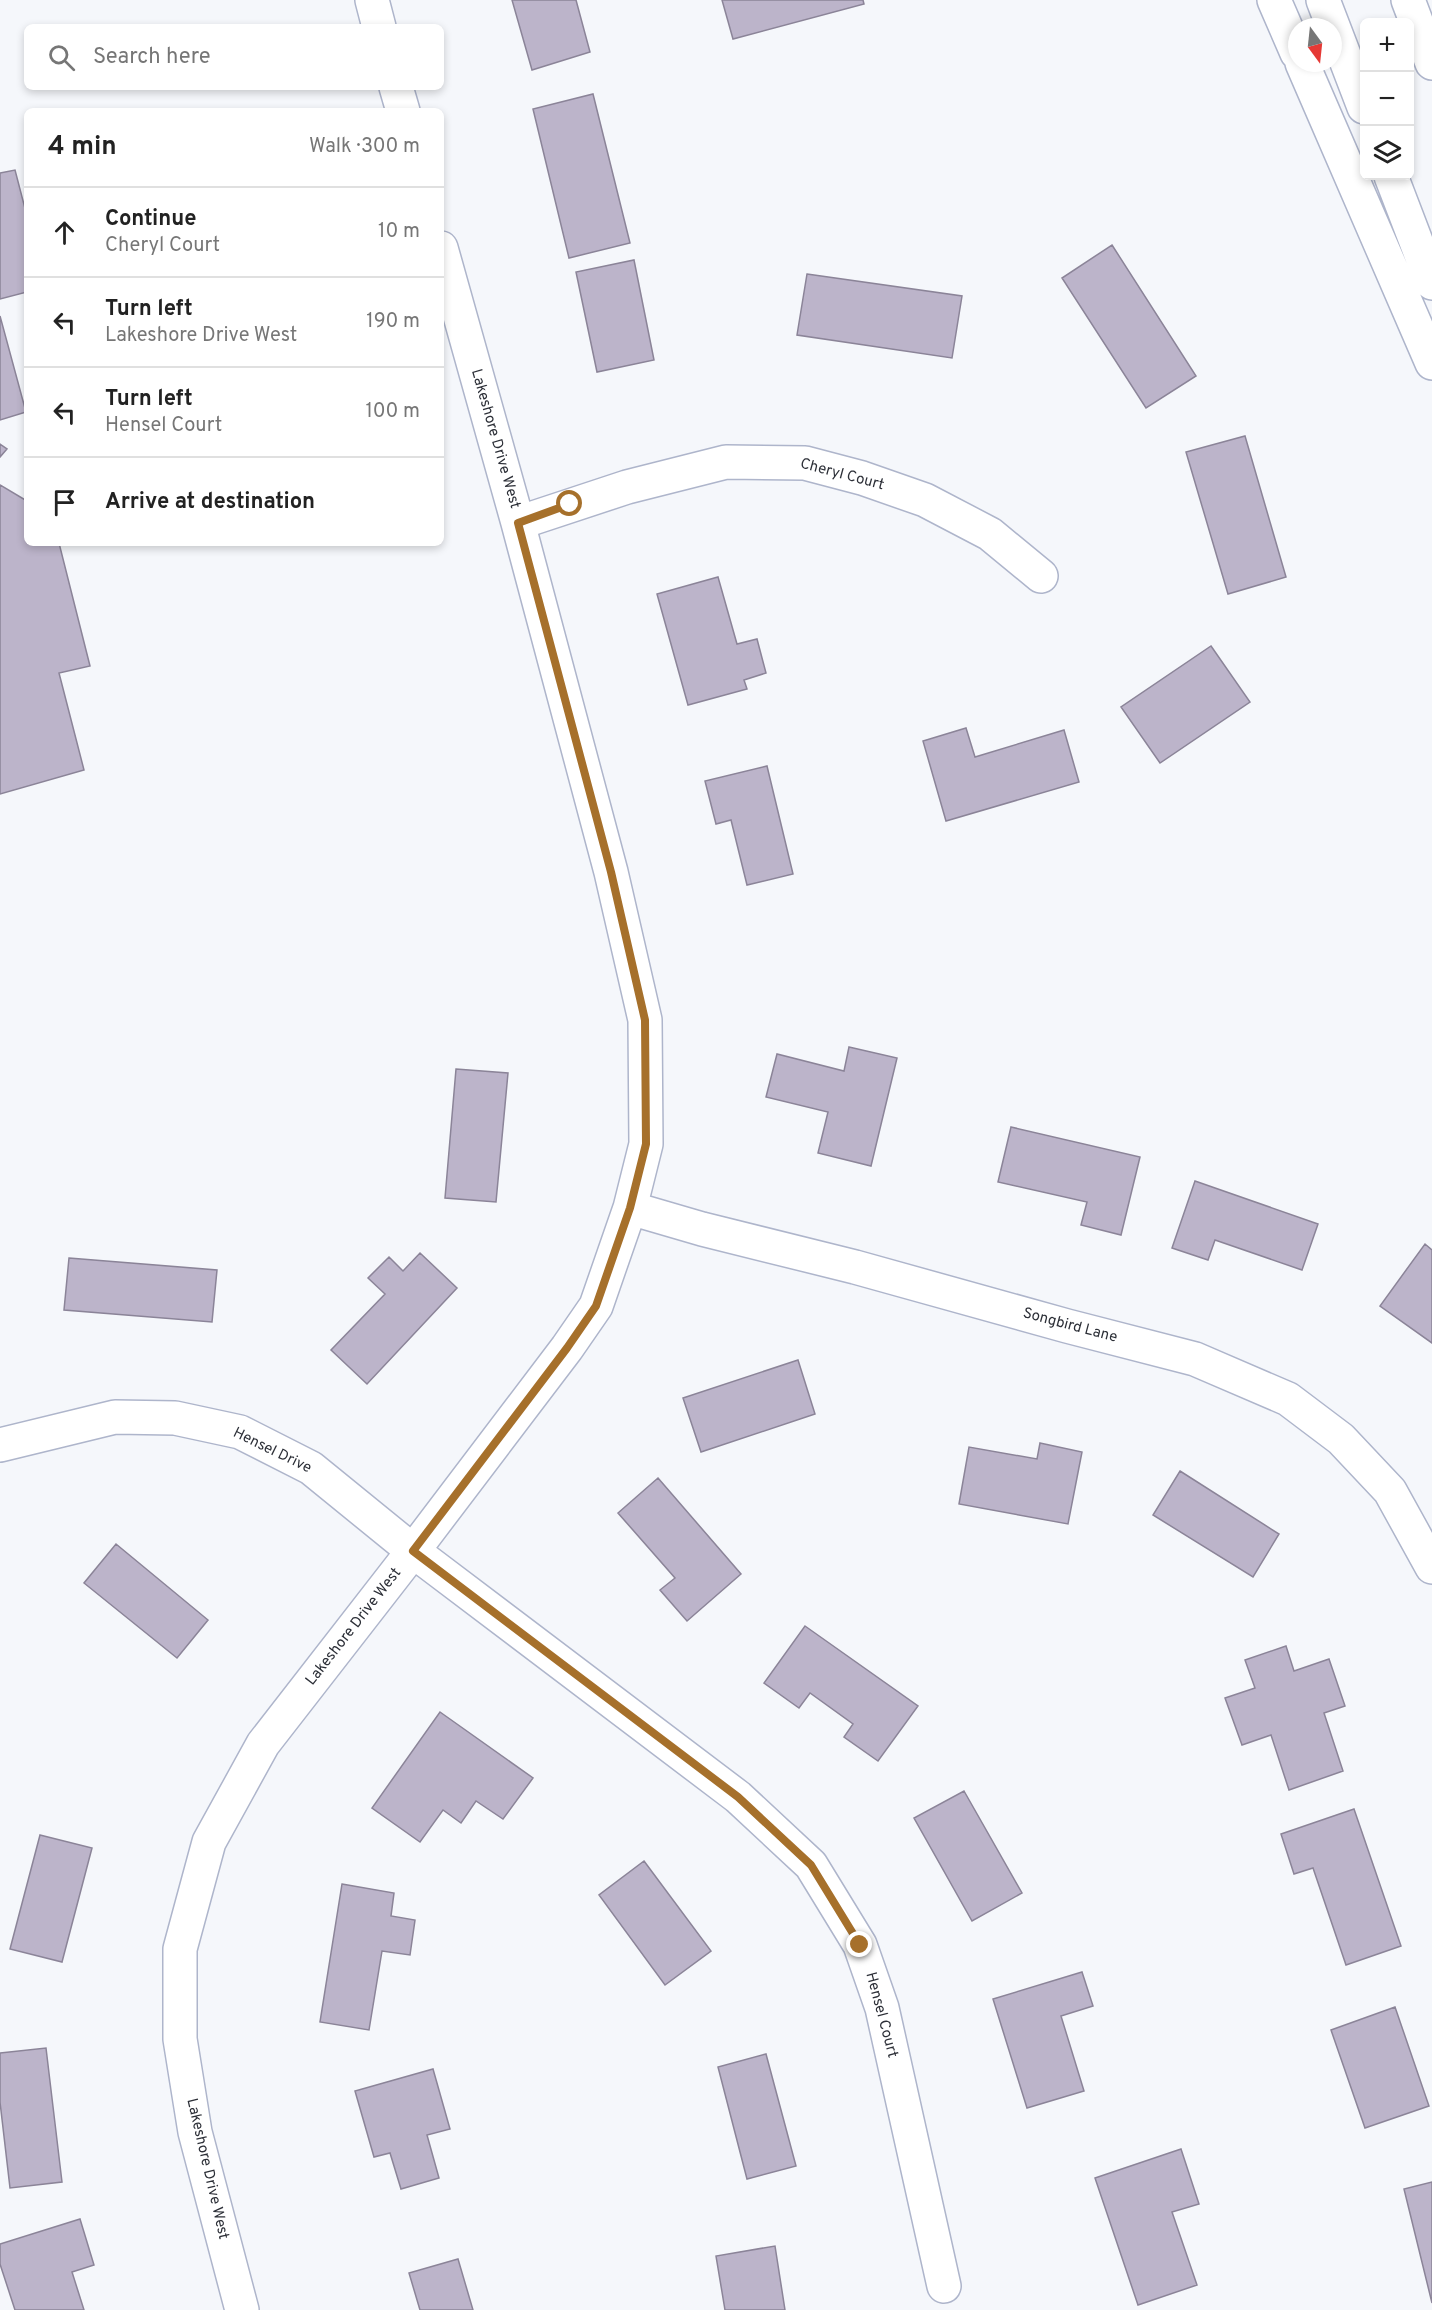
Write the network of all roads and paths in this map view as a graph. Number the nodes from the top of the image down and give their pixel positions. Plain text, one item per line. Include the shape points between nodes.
1 (372, 0) edge
2 (1274, 0) edge
3 (1323, 0) edge
4 (1408, 0) edge
5 (378, 24) edge
6 (1288, 32) edge
7 (1432, 63) edge
8 (1306, 72) edge
9 (397, 90) edge
10 (1360, 94) edge
11 (402, 108) edge
12 (1393, 180) edge
13 (444, 259) edge
14 (1432, 283) edge
15 (1432, 363) edge
16 (518, 523) junction
17 (1041, 576) dead end
18 (630, 1208) junction
19 (0, 1445) edge
20 (413, 1551) junction
21 (1432, 1567) edge
22 (944, 2286) dead end
23 (242, 2310) edge

1 - 5 main road
2 - 6 main road
3 - 10 main road
4 - 7 main road
8 - 15 main road
9 - 11 main road
12 - 14 main road
13 - 16 main road, Lakeshore Drive West
16 - 17 main road, Cheryl Court via 627,487 726,462 805,463 926,500 990,534
16 - 18 main road, Lakeshore Drive West via 611,872 645,1020 646,1144
18 - 20 main road, Lakeshore Drive West via 596,1306
18 - 21 main road, Songbird Lane via 1195,1359 1288,1400 1341,1439 1390,1491
19 - 20 main road, Hensel Drive via 115,1417 175,1418 240,1432 311,1468
20 - 22 main road, Hensel Court via 738,1797 811,1865 860,1945 882,2008
20 - 23 main road, Lakeshore Drive West via 263,1744 209,1842 180,1949 180,2039 195,2133

